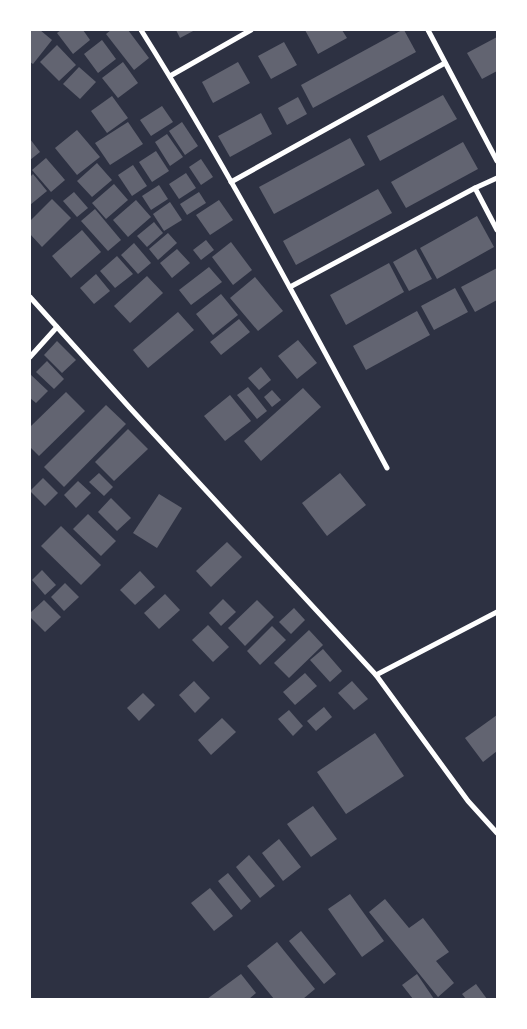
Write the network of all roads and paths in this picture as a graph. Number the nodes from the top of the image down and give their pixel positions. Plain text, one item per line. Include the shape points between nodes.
1 (141, 30) edge
2 (251, 30) edge
3 (428, 30) edge
4 (445, 63) junction
5 (170, 76) junction
6 (497, 160) edge
7 (497, 178) edge
8 (232, 182) junction
9 (475, 188) junction
10 (497, 230) edge
11 (290, 287) junction
12 (30, 297) edge
13 (57, 328) junction
14 (30, 357) edge
15 (387, 468) dead end
16 (497, 612) edge
17 (376, 675) junction
18 (497, 833) edge

1 - 5 street
2 - 5 street
3 - 4 street
4 - 6 street
4 - 8 street
5 - 8 street
7 - 9 street
8 - 11 street
9 - 10 street
9 - 11 street
11 - 15 street
12 - 13 street
13 - 14 street
13 - 17 street
16 - 17 street
17 - 18 street via 468,801

